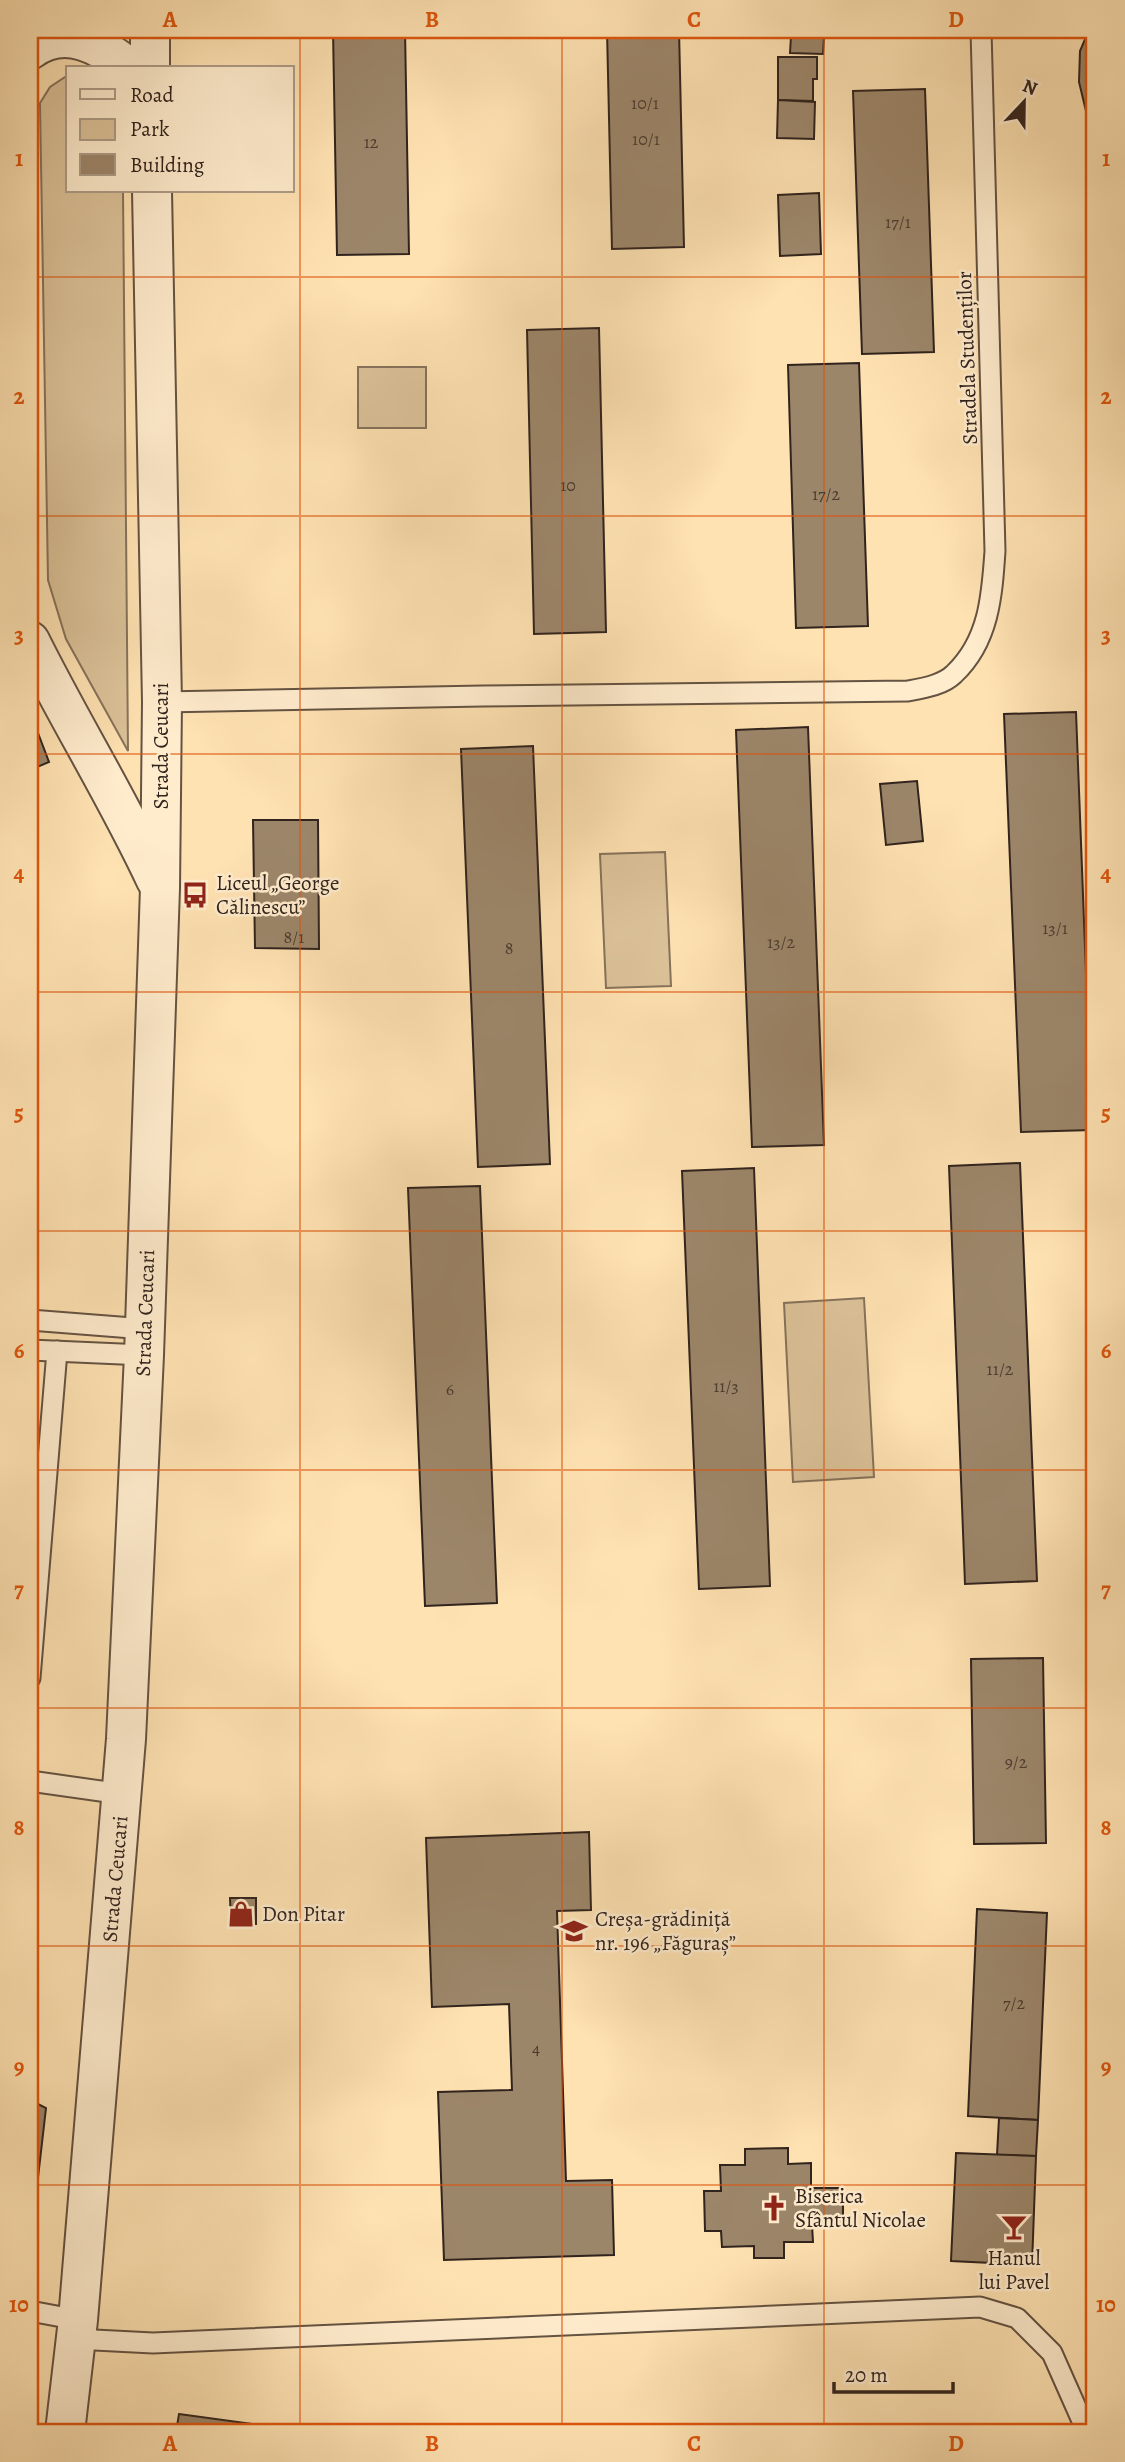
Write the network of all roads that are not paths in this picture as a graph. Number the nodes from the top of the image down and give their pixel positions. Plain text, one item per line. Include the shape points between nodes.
1 (150, 30) edge
2 (981, 30) edge
3 (30, 50) edge
4 (127, 66) edge
5 (150, 66) edge
6 (152, 192) edge
7 (30, 641) edge
8 (162, 702) junction
9 (160, 888) junction
10 (30, 1320) edge
11 (144, 1342) junction
12 (30, 1350) edge
13 (57, 1352) junction
14 (30, 1678) edge
15 (30, 1781) edge
16 (122, 1794) junction
17 (30, 2311) edge
18 (76, 2330) junction
19 (65, 2432) edge
20 (1087, 2432) edge

1 - 5 street
2 - 8 lane, Stradela Studenților via 995,551 992,597 981,638 954,675 908,691
3 - 4 street via 65,38 93,43
6 - 8 street, Strada Ceucari
7 - 9 street
8 - 9 street, Strada Ceucari
9 - 11 street, Strada Ceucari
10 - 11 lane
11 - 13 lane
11 - 16 street, Strada Ceucari
12 - 13 lane
13 - 14 lane
15 - 16 lane
16 - 18 street, Strada Ceucari
17 - 18 lane
18 - 19 street, Strada Ceucari
18 - 20 lane via 153,2343 980,2307 1017,2318 1052,2353

